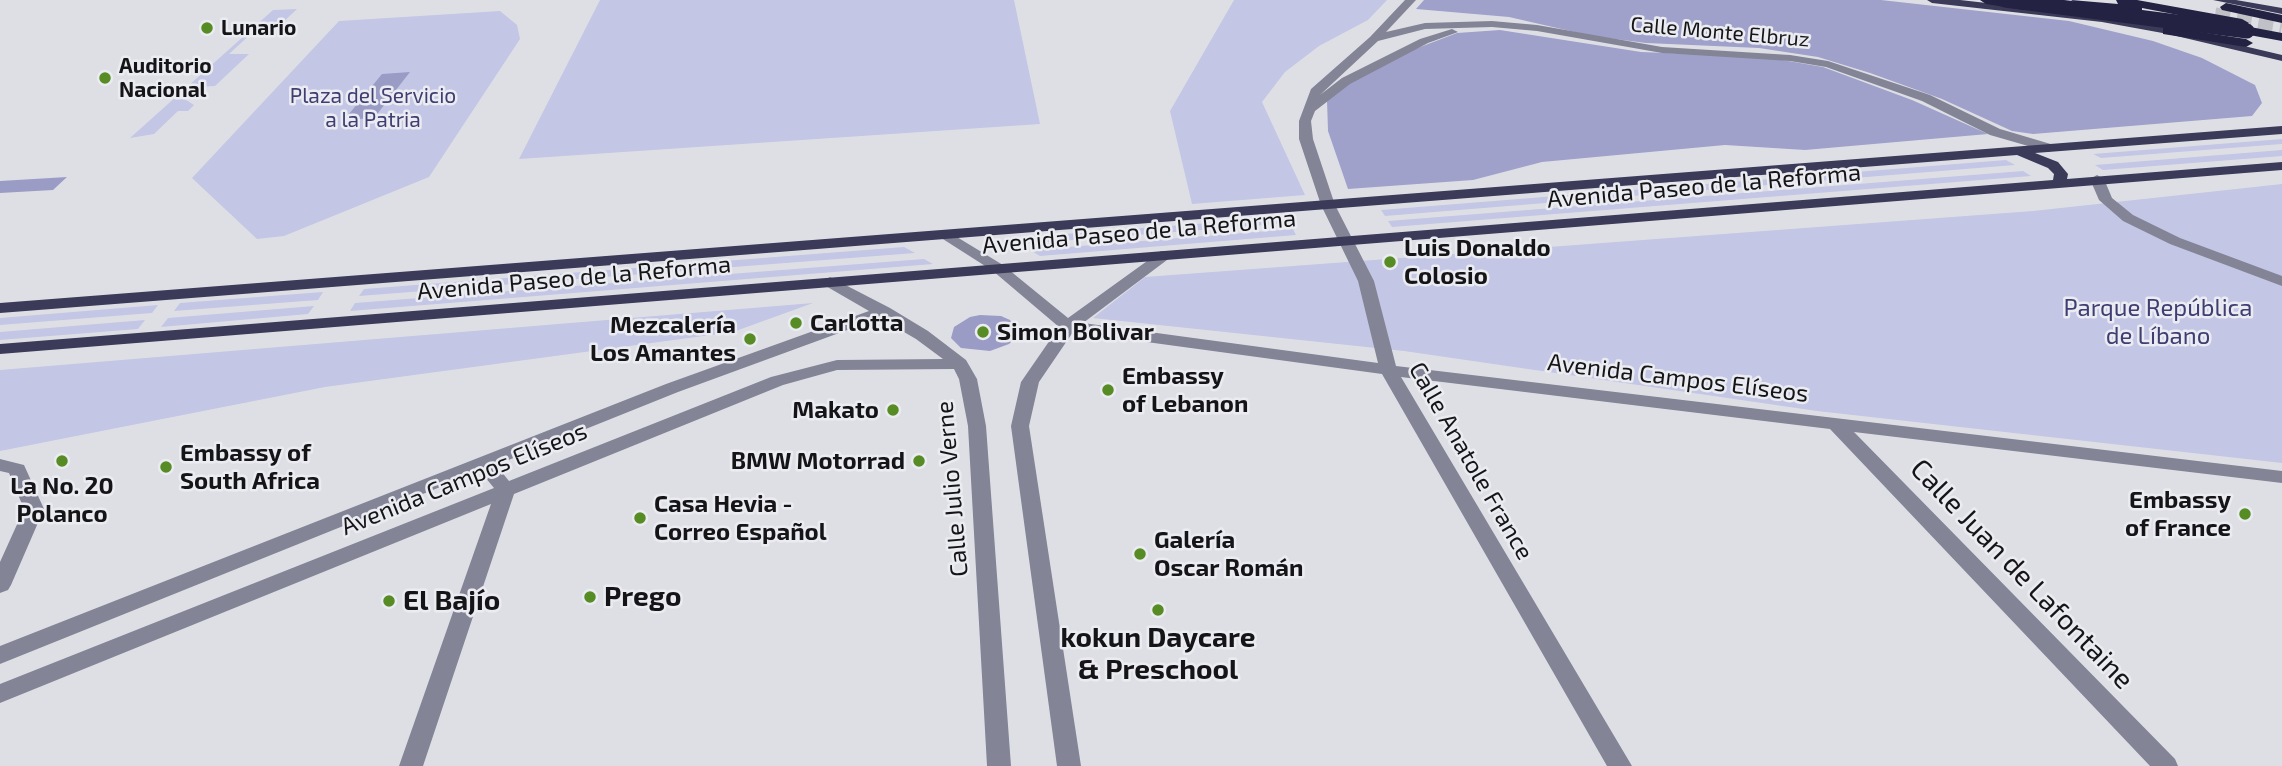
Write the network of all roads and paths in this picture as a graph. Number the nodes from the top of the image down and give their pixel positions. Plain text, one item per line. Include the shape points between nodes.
1 (1411, 0) edge
2 (1932, 0) edge
3 (2077, 0) edge
4 (2116, 0) edge
5 (2188, 0) edge
6 (2218, 0) edge
7 (1996, 1) edge
8 (2282, 16) edge
9 (2102, 19) junction
10 (1522, 26) junction
11 (2282, 30) edge
12 (2168, 31) junction
13 (2247, 31) junction
14 (2282, 37) edge
15 (1374, 39) junction
16 (2282, 48) edge
17 (2282, 58) edge
18 (1308, 110) junction
19 (2282, 130) edge
20 (2049, 148) junction
21 (2013, 151) junction
22 (2282, 166) edge
23 (2097, 179) junction
24 (2059, 182) junction
25 (1328, 205) junction
26 (942, 234) junction
27 (1347, 240) junction
28 (1166, 254) junction
29 (998, 268) junction
30 (2282, 281) edge
31 (830, 282) junction
32 (0, 308) edge
33 (884, 311) junction
34 (1068, 326) junction
35 (0, 349) edge
36 (960, 364) junction
37 (1388, 370) junction
38 (1835, 423) junction
39 (483, 462) junction
40 (0, 465) edge
41 (2281, 477) edge
42 (506, 490) junction
43 (0, 584) edge
44 (0, 655) edge
45 (0, 694) edge
46 (411, 766) edge
47 (999, 766) edge
48 (1069, 766) edge
49 (1620, 766) edge
50 (2166, 766) edge

1 - 15 street, Calle Anatole France
2 - 9 main road
3 - 13 highway, bridge
4 - 11 highway
5 - 8 highway
6 - 8 main road
7 - 9 highway
7 - 13 highway, bridge
9 - 12 main road
10 - 15 street, Calle Monte Elbruz via 1443,24
10 - 18 street via 1433,37 1346,82
10 - 20 street, Calle Monte Elbruz via 1639,47 1774,55 1828,64 1904,90 1995,132
12 - 16 highway
12 - 17 main road
13 - 14 highway
15 - 18 street, Calle Anatole France via 1321,84
18 - 25 street, Calle Anatole France via 1306,139
19 - 20 main road, Avenida Paseo de la Reforma
20 - 21 main road, Avenida Paseo de la Reforma
21 - 24 main road via 2053,165 2061,174
21 - 25 main road, Avenida Paseo de la Reforma
22 - 23 main road, Avenida Paseo de la Reforma
23 - 24 main road, Avenida Paseo de la Reforma
23 - 30 street via 2106,200 2128,218
24 - 27 main road, Avenida Paseo de la Reforma
25 - 26 main road, Avenida Paseo de la Reforma
25 - 27 street, Calle Anatole France
26 - 29 street
26 - 32 main road, Avenida Paseo de la Reforma
27 - 28 main road, Avenida Paseo de la Reforma
27 - 37 street, Calle Anatole France via 1366,281
28 - 29 main road, Avenida Paseo de la Reforma
28 - 34 street
29 - 31 main road, Avenida Paseo de la Reforma
29 - 34 street
31 - 33 street, Calle Julio Verne
31 - 35 main road, Avenida Paseo de la Reforma
33 - 36 street, Calle Julio Verne
33 - 39 street, Avenida Campos Elíseos via 672,387
34 - 37 street, Avenida Campos Elíseos
34 - 48 street via 1030,382 1020,426
36 - 42 street, Avenida Campos Elíseos via 837,365 777,380
36 - 47 street, Calle Julio Verne via 968,379 976,426
37 - 38 street, Avenida Campos Elíseos
37 - 49 street, Calle Anatole France
38 - 41 street, Avenida Campos Elíseos
38 - 50 street, Calle Juan de Lafontaine
39 - 42 street
39 - 44 street, Avenida Campos Elíseos
40 - 43 street via 17,469 34,509
42 - 45 street, Avenida Campos Elíseos
42 - 46 street

